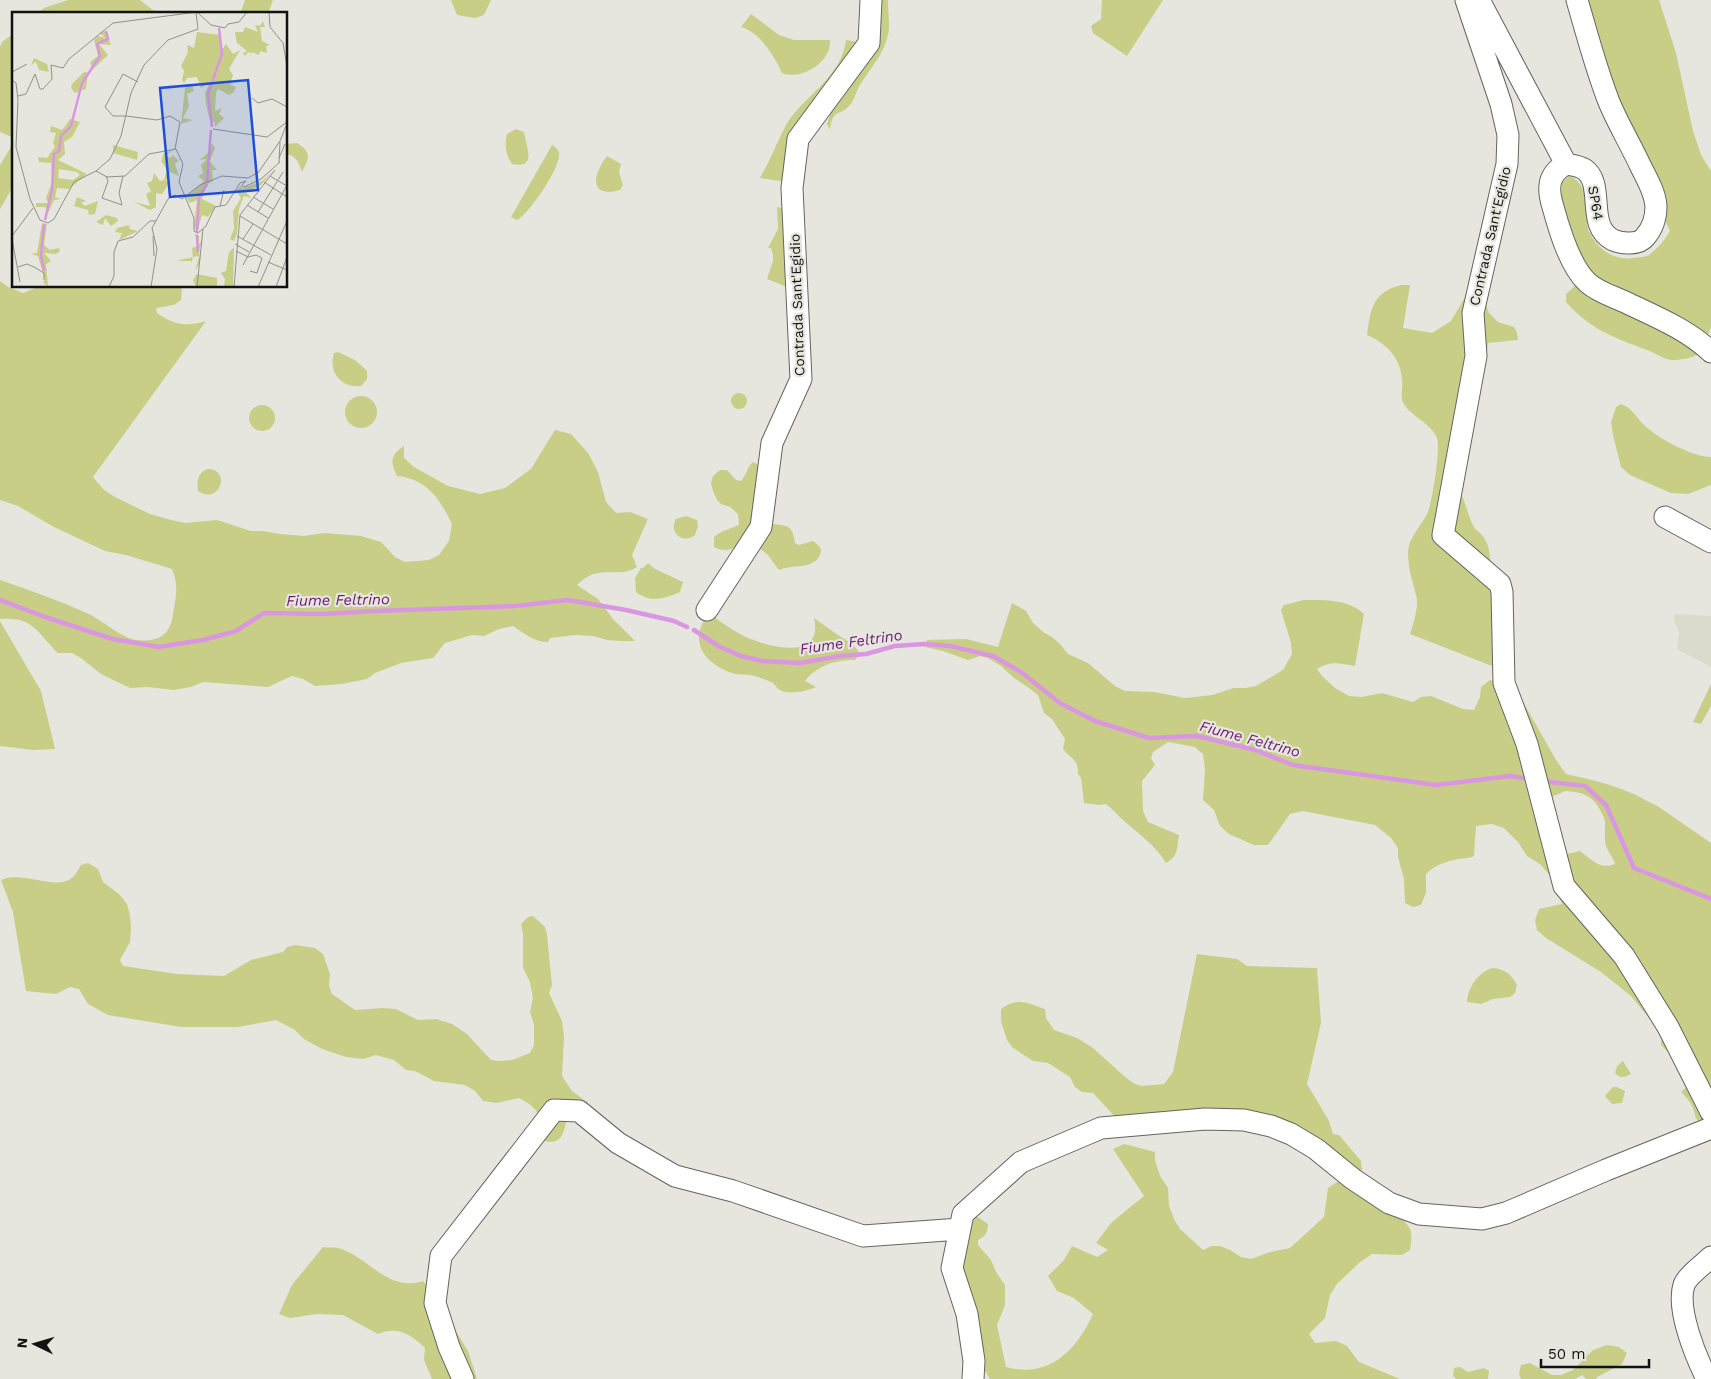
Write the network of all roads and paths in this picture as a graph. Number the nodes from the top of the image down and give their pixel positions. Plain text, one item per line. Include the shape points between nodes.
1 (871, 0) edge
2 (1466, 0) edge
3 (1479, 0) edge
4 (1577, 0) edge
5 (1566, 164) junction
6 (1711, 352) edge
7 (1665, 517) dead end
8 (1711, 542) edge
9 (707, 610) dead end
10 (1711, 1112) edge
11 (1711, 1128) edge
12 (960, 1228) junction
13 (1711, 1257) edge
14 (462, 1379) edge
15 (973, 1379) edge
16 (1707, 1379) edge

1 - 9 street, Contrada Sant'Egidio via 869,43 798,139 792,188 801,379 772,443 761,527
2 - 10 street, Contrada Sant'Egidio via 1501,104 1508,135 1507,164 1472,313 1476,356 1443,535 1500,584 1504,683 1527,744 1564,886 1624,956 1668,1026
3 - 5 street
4 - 5 street, SP64 via 1609,102 1650,185 1656,204 1655,219 1643,240 1629,244 1613,240 1602,230 1593,180 1583,168
5 - 6 street via 1551,176 1551,202 1569,253 1587,282 1604,294 1674,326
7 - 8 street
11 - 12 street via 1506,1214 1482,1219 1419,1214 1389,1203 1316,1149 1271,1126 1244,1120 1205,1119 1101,1128 1021,1162 963,1214
12 - 14 street via 863,1236 733,1191 675,1176 618,1143 580,1111 554,1110 440,1256 435,1303
12 - 15 street via 952,1268 967,1314 974,1362
13 - 16 street via 1684,1283 1682,1298 1687,1328

